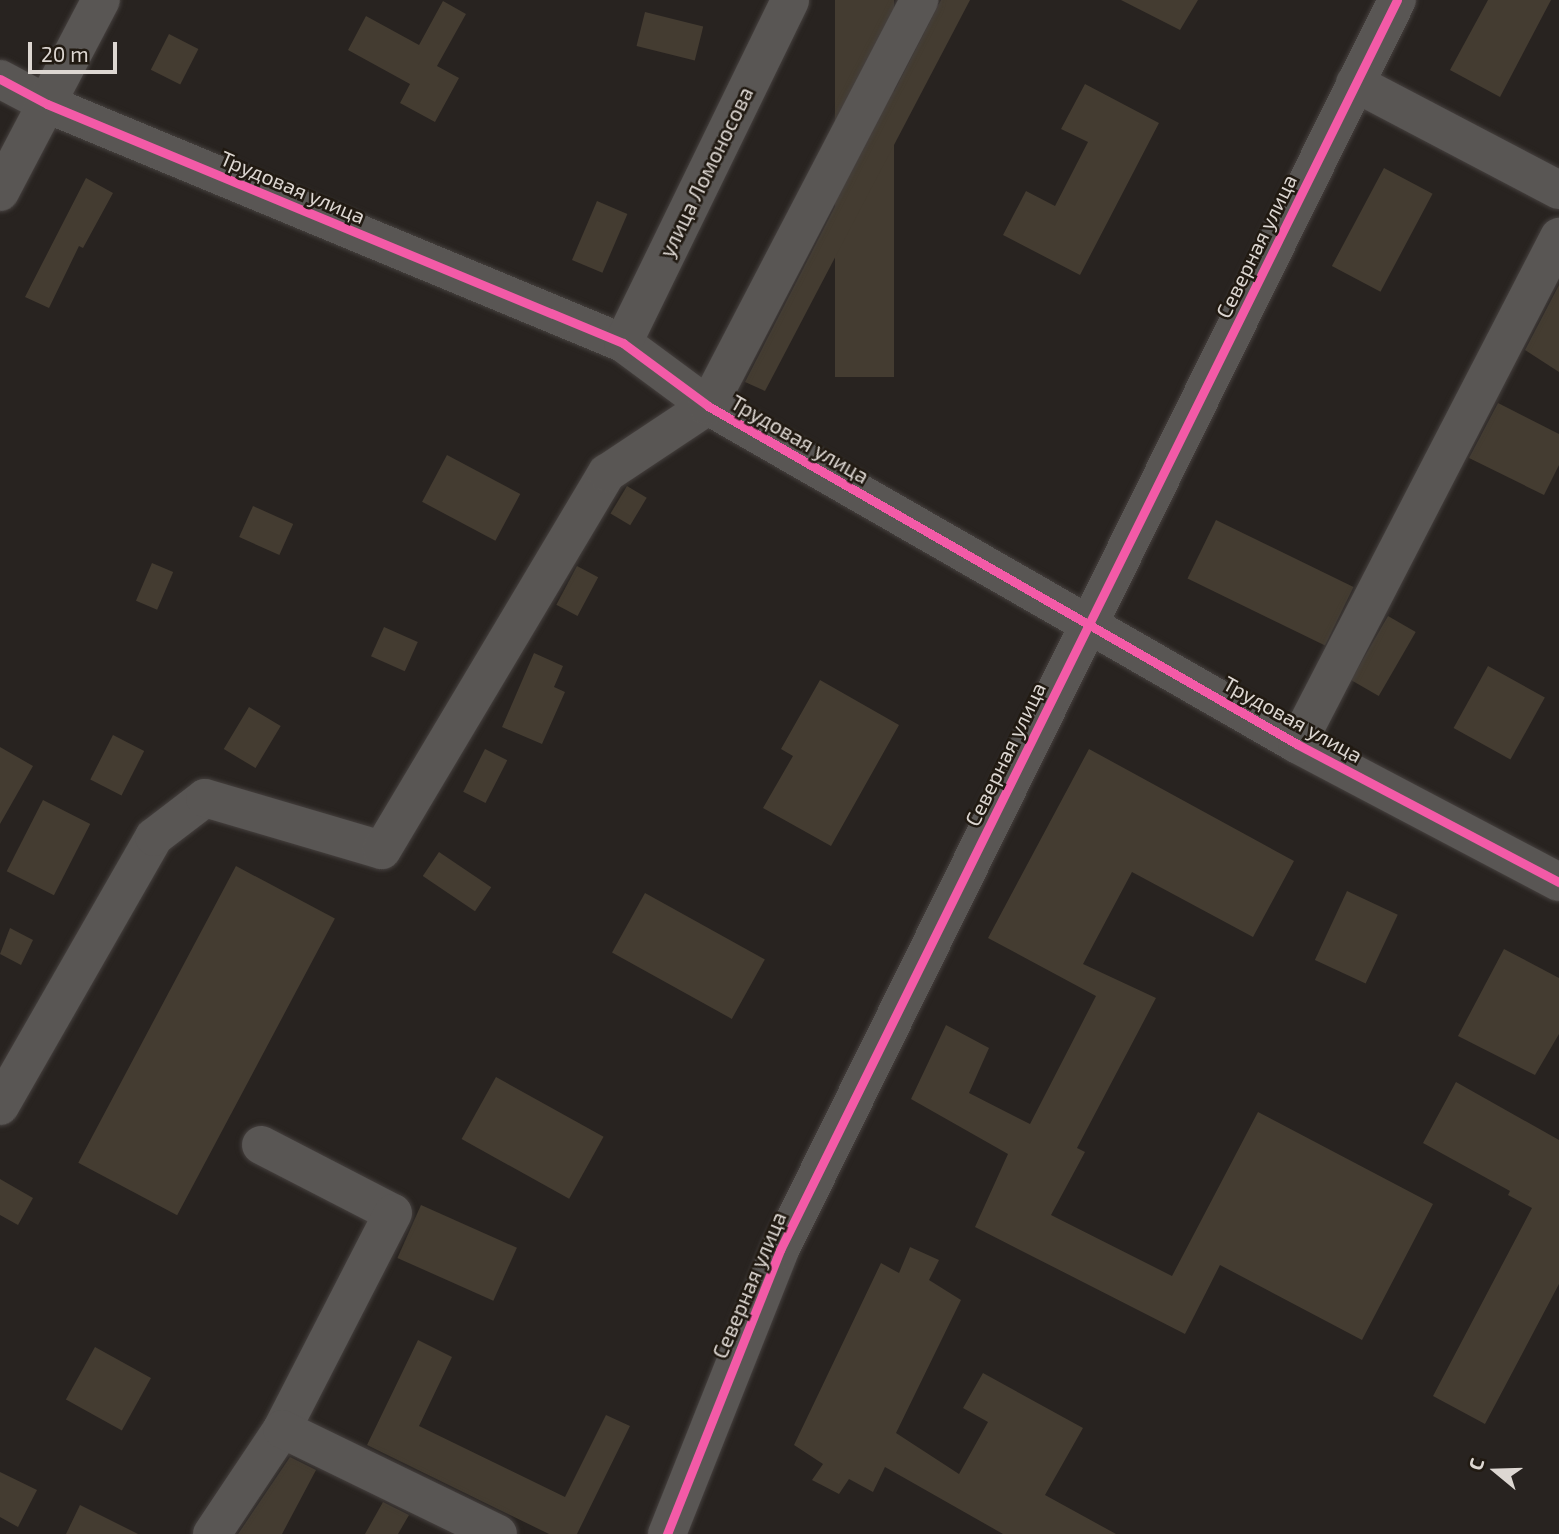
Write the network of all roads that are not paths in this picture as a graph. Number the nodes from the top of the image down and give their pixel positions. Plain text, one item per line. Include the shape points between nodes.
1 (101, 0) edge
2 (790, 0) edge
3 (919, 0) edge
4 (1397, 0) edge
5 (0, 79) edge
6 (1355, 83) junction
7 (47, 104) junction
8 (1559, 190) edge
9 (0, 192) edge
10 (1559, 237) edge
11 (623, 343) junction
12 (708, 406) junction
13 (1089, 624) junction
14 (1297, 744) junction
15 (1559, 883) edge
16 (0, 1107) edge
17 (261, 1145) dead end
18 (282, 1429) junction
19 (212, 1534) edge
20 (498, 1534) edge
21 (667, 1534) edge

1 - 7 street
2 - 11 street, улица Ломоносова
3 - 12 street
4 - 6 street, Северная улица
5 - 7 street, Трудовая улица
6 - 8 street
6 - 13 street, Северная улица
7 - 9 street
7 - 11 street, Трудовая улица
10 - 14 street
11 - 12 street, Трудовая улица
12 - 13 street, Трудовая улица
12 - 16 street via 607,473 382,850 205,798 154,837
13 - 14 street, Трудовая улица
13 - 21 street, Северная улица via 780,1250
14 - 15 street, Трудовая улица
17 - 18 street via 394,1213
18 - 19 street
18 - 20 street

